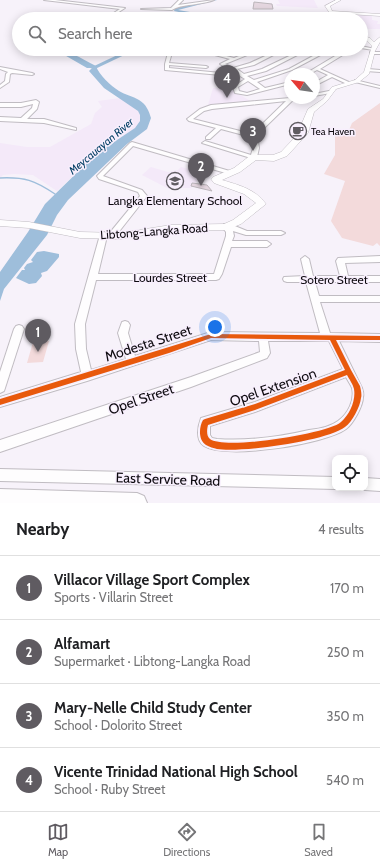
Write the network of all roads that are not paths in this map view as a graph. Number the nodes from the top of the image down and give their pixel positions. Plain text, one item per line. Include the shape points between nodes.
1 (46, 0) edge
2 (181, 0) edge
3 (196, 0) edge
4 (212, 0) edge
5 (339, 0) edge
6 (173, 1) edge
7 (194, 4) junction
8 (176, 6) junction
9 (143, 8) dead end
10 (240, 10) dead end
11 (117, 12) edge
12 (237, 12) edge
13 (330, 12) edge
14 (368, 14) edge
15 (380, 15) edge
16 (368, 39) edge
17 (380, 39) edge
18 (374, 48) edge
19 (380, 53) edge
20 (223, 56) joint
21 (242, 56) edge
22 (269, 56) edge
23 (291, 56) edge
24 (317, 56) edge
25 (340, 56) edge
26 (198, 57) dead end
27 (169, 58) edge
28 (235, 59) junction
29 (190, 60) dead end
30 (206, 67) junction
31 (319, 68) edge
32 (2, 69) edge
33 (233, 69) junction
34 (320, 70) edge
35 (368, 70) junction
36 (11, 71) junction
37 (380, 71) edge
38 (206, 72) junction
39 (32, 74) dead end
40 (221, 74) dead end
41 (332, 75) junction
42 (246, 77) junction
43 (253, 82) junction
44 (320, 82) edge
45 (353, 82) junction
46 (284, 84) edge
47 (0, 87) edge
48 (380, 87) edge
49 (265, 90) junction
50 (329, 92) junction
51 (320, 94) edge
52 (284, 100) edge
53 (286, 104) edge
54 (0, 105) edge
55 (0, 119) edge
56 (22, 120) junction
57 (220, 128) junction
58 (74, 129) dead end
59 (254, 136) junction
60 (253, 157) junction
61 (231, 173) junction
62 (0, 223) edge
63 (226, 226) junction
64 (281, 233) dead end
65 (108, 235) junction
66 (227, 244) junction
67 (267, 244) dead end
68 (305, 259) dead end
69 (380, 259) edge
70 (93, 277) junction
71 (309, 278) junction
72 (287, 279) dead end
73 (345, 279) junction
74 (380, 280) edge
75 (315, 299) junction
76 (380, 299) edge
77 (125, 325) dead end
78 (19, 329) dead end
79 (263, 336) junction
80 (329, 337) junction
81 (380, 338) edge
82 (132, 361) junction
83 (348, 372) junction
84 (87, 376) junction
85 (0, 388) edge
86 (0, 402) edge
87 (0, 446) edge
88 (0, 475) edge
89 (332, 484) edge
90 (368, 484) edge
91 (380, 485) edge
92 (0, 500) edge
93 (137, 503) edge

1 - 11 street via 123,8
2 - 8 street
3 - 7 street
4 - 7 street
5 - 13 main road via 327,6
6 - 8 street
7 - 8 street
8 - 9 street via 168,9
10 - 12 street
14 - 15 main road
16 - 18 main road
17 - 18 main road
18 - 19 street
18 - 35 main road
20 - 28 street
20 - 30 street via 205,60
21 - 28 street
22 - 33 street
23 - 42 street
24 - 43 street via 275,77
25 - 31 street
26 - 27 street
27 - 29 street
27 - 30 street
27 - 38 street via 169,70
28 - 33 street via 222,64
30 - 38 street
32 - 36 street
33 - 42 street
34 - 41 street
35 - 37 street
35 - 45 main road via 363,77
36 - 39 street
36 - 47 street via 7,81
38 - 40 street
41 - 44 street
41 - 45 street
42 - 43 street
42 - 49 street via 235,87 237,92 247,94
43 - 49 street
45 - 48 street
45 - 50 main road via 337,86
46 - 49 street
50 - 51 street
50 - 60 main road via 325,100 312,111 304,133 284,154 274,158
52 - 57 street via 211,108 202,110 190,120
53 - 59 street
54 - 56 street via 36,102 35,108
55 - 56 street
56 - 58 street via 44,121
57 - 59 street
57 - 60 street via 206,140
59 - 60 street via 256,148
60 - 61 main road, Libtong-Langka Road
61 - 63 main road, Libtong-Langka Road via 216,180 239,187 258,199 261,204 237,222
61 - 65 street via 132,144 100,176 140,191 144,196
62 - 65 main road, Libtong-Langka Road via 29,225 80,235
63 - 64 street via 246,233
63 - 65 main road, Libtong-Langka Road via 171,228
63 - 66 street, Lourdes Street via 230,232
65 - 70 street
66 - 67 street
66 - 70 street, Lourdes Street via 216,277
68 - 71 street
69 - 73 street via 340,261
70 - 84 street via 80,324 80,349
71 - 72 street, Sotero Street
71 - 73 street, Sotero Street
71 - 75 street
73 - 74 street, Sotero Street
75 - 76 street
75 - 80 street
77 - 82 street via 123,332
78 - 85 street
79 - 80 street, Modesta Street
79 - 82 street, Modesta Street via 211,336
79 - 87 street, Opel Street via 264,355
80 - 81 street, Modesta Street
80 - 83 street
82 - 84 street, Modesta Street
83 - 83 street, Opel Extension via 358,397 342,426 327,432 262,445 216,446 208,442 204,436 205,422 255,407
84 - 86 street, Modesta Street
88 - 89 street, East Service Road
90 - 91 street
92 - 93 highway

